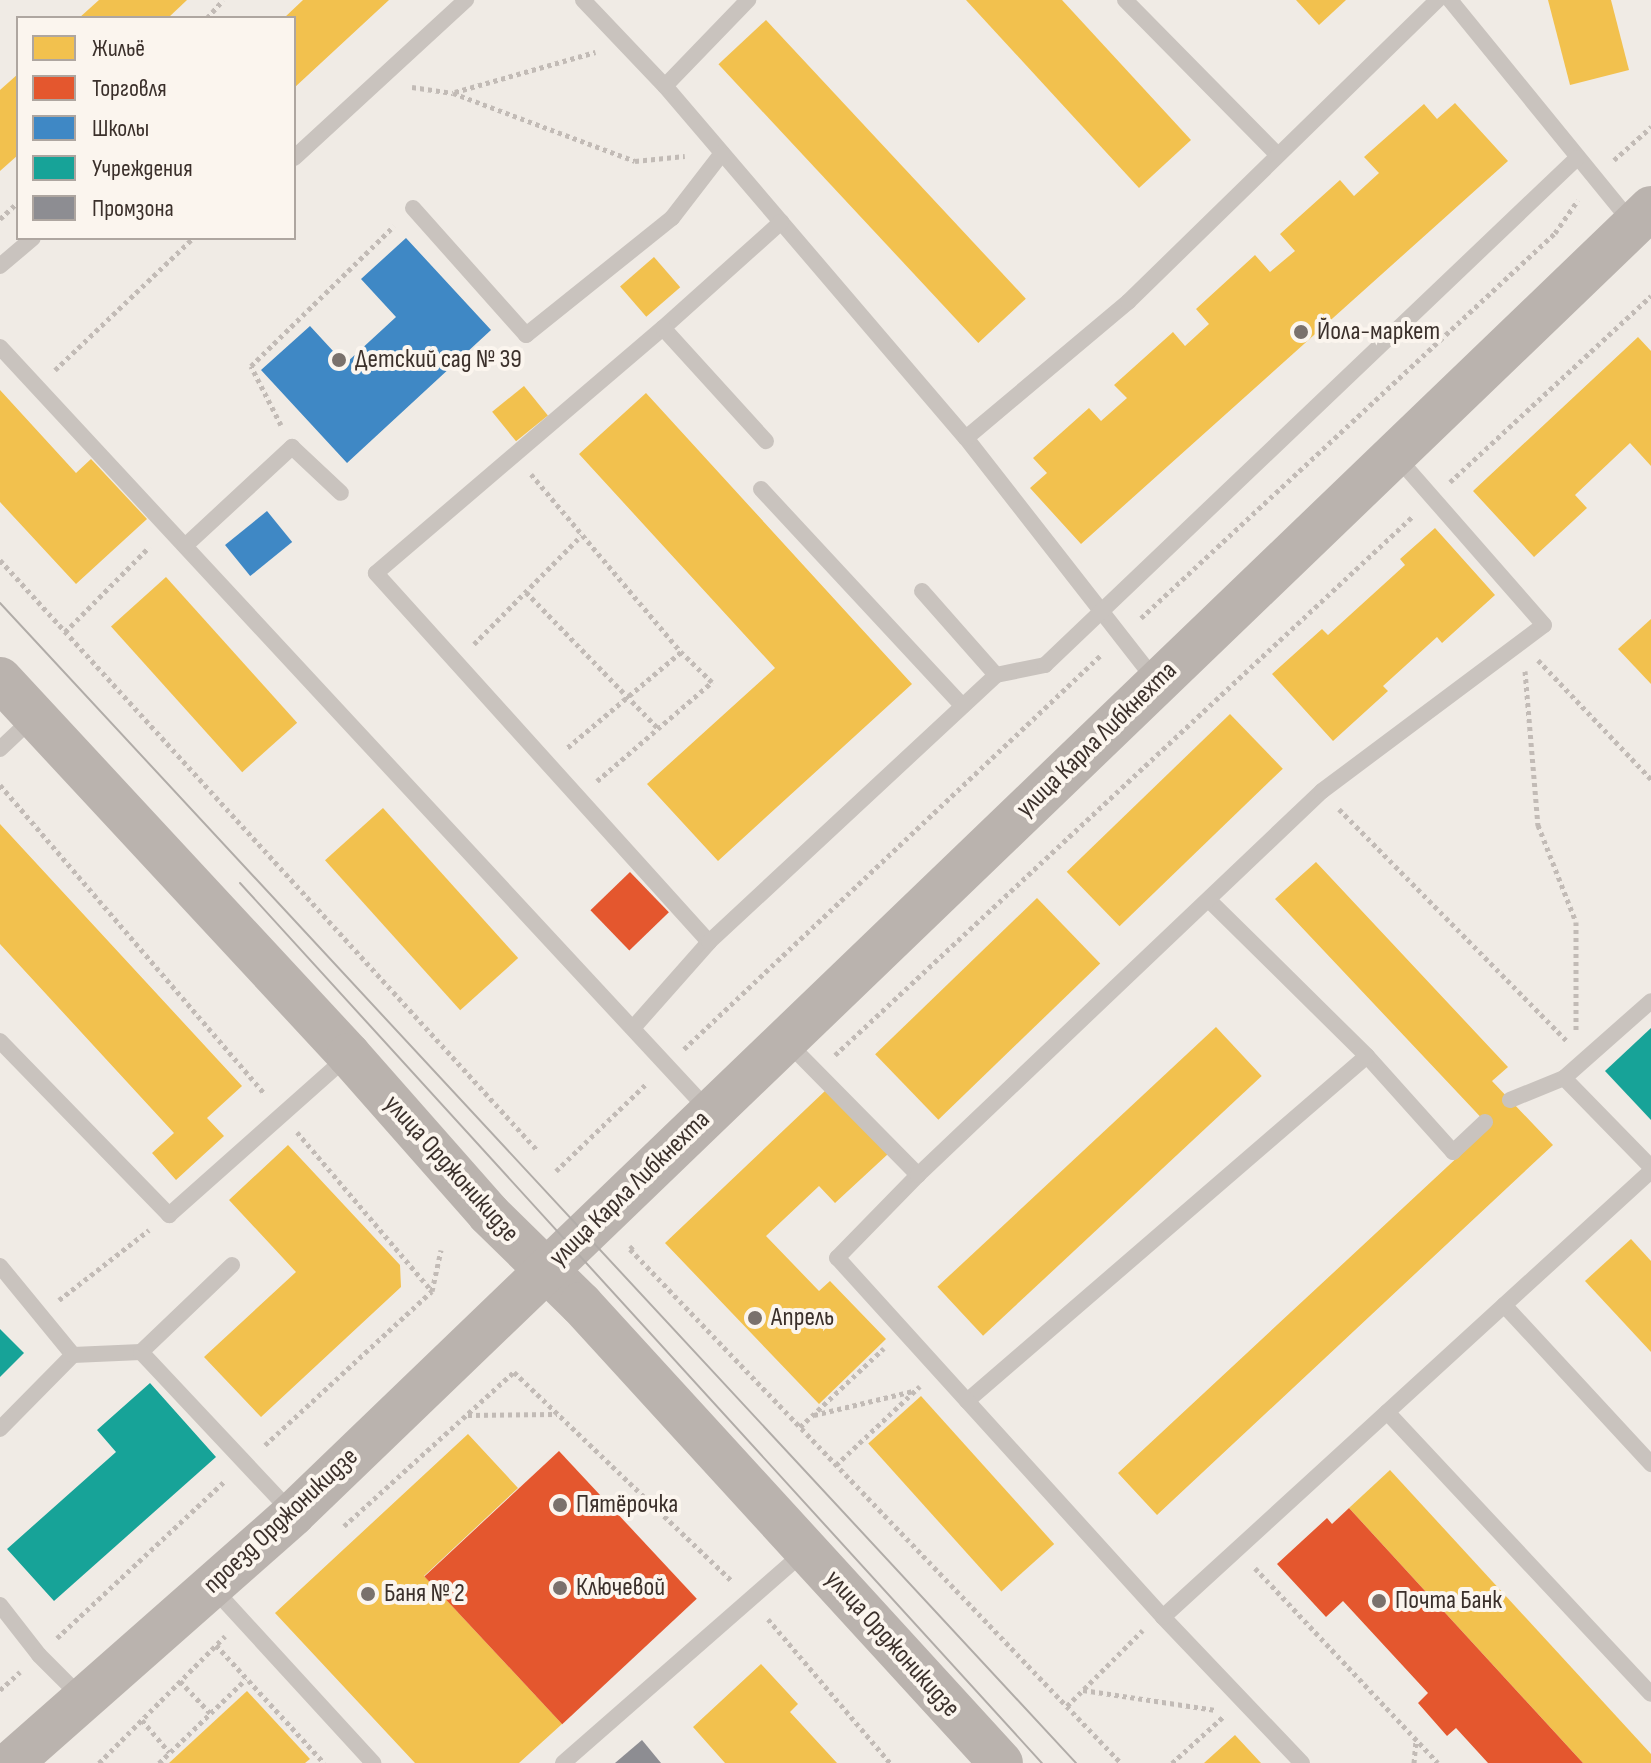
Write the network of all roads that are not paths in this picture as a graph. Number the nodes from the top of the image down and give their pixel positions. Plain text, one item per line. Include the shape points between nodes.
1 (466, 0) edge
2 (583, 0) edge
3 (748, 0) edge
4 (1125, 0) edge
5 (1438, 0) edge
6 (1450, 0) edge
7 (665, 86) junction
8 (722, 153) junction
9 (1277, 154) junction
10 (296, 156) edge
11 (1577, 158) junction
12 (413, 208) road end
13 (1642, 217) edge
14 (781, 222) junction
15 (31, 240) edge
16 (0, 266) edge
17 (663, 328) junction
18 (0, 347) edge
19 (966, 438) junction
20 (766, 441) dead end
21 (1394, 455) junction
22 (761, 489) dead end
23 (341, 493) dead end
24 (185, 546) junction
25 (922, 591) dead end
26 (1101, 611) junction
27 (996, 675) junction
28 (0, 679) edge
29 (1157, 683) junction
30 (963, 706) junction
31 (35, 716) junction
32 (0, 749) edge
33 (1210, 901) junction
34 (709, 942) junction
35 (1651, 1001) edge
36 (633, 1028) junction
37 (785, 1040) junction
38 (0, 1041) edge
39 (349, 1055) junction
40 (1367, 1056) junction
41 (1564, 1078) junction
42 (1510, 1100) dead end
43 (710, 1112) junction
44 (1485, 1122) dead end
45 (1651, 1169) edge
46 (918, 1175) junction
47 (232, 1265) dead end
48 (0, 1266) edge
49 (544, 1271) junction
50 (1504, 1305) junction
51 (141, 1352) junction
52 (73, 1355) junction
53 (967, 1401) junction
54 (1387, 1412) junction
55 (0, 1429) edge
56 (1651, 1464) edge
57 (293, 1514) junction
58 (806, 1550) junction
59 (211, 1586) junction
60 (0, 1605) edge
61 (1161, 1615) junction
62 (1651, 1694) edge
63 (83, 1699) junction
64 (18, 1760) edge
65 (373, 1763) edge
66 (563, 1763) edge
67 (1001, 1763) edge
68 (1302, 1763) edge

1 - 10 lane
2 - 7 lane
3 - 7 lane
4 - 9 lane
5 - 9 lane
6 - 11 lane
7 - 8 lane
8 - 12 lane via 672,218 526,335
8 - 14 lane
9 - 19 lane via 1128,302
11 - 13 lane
11 - 26 lane
13 - 21 main road, улица Карла Либкнехта
14 - 17 lane
14 - 19 lane
15 - 16 lane
17 - 20 lane
17 - 34 lane via 376,573
18 - 24 lane
19 - 26 lane
21 - 29 main road, улица Карла Либкнехта
21 - 33 lane via 1544,625 1322,791
22 - 30 lane
23 - 24 lane via 292,447
24 - 36 lane
25 - 27 lane
26 - 27 lane via 1045,665
26 - 29 lane
27 - 30 lane
28 - 31 main road, улица Орджоникидзе
29 - 37 main road, улица Карла Либкнехта
30 - 34 lane
31 - 32 lane
31 - 39 main road, улица Орджоникидзе
33 - 40 lane
33 - 46 lane
34 - 36 lane
35 - 41 lane
36 - 43 lane
37 - 43 main road, улица Карла Либкнехта
37 - 46 lane
38 - 39 lane via 169,1215
39 - 49 main road, улица Орджоникидзе
40 - 44 lane via 1453,1152
40 - 53 lane
41 - 42 lane
41 - 45 lane
43 - 49 main road, улица Карла Либкнехта
45 - 50 lane
46 - 53 lane via 837,1258
47 - 51 lane
48 - 52 lane
49 - 57 main road, проезд Орджоникидзе
49 - 58 main road, улица Орджоникидзе via 581,1304
50 - 54 lane
50 - 56 lane
51 - 52 lane
51 - 57 lane
52 - 55 lane
53 - 61 lane
54 - 61 lane
54 - 62 lane
57 - 59 main road, проезд Орджоникидзе
58 - 66 lane
58 - 67 main road, улица Орджоникидзе
59 - 63 main road, проезд Орджоникидзе
59 - 65 lane
60 - 63 lane
61 - 68 lane
63 - 64 main road, проезд Орджоникидзе

